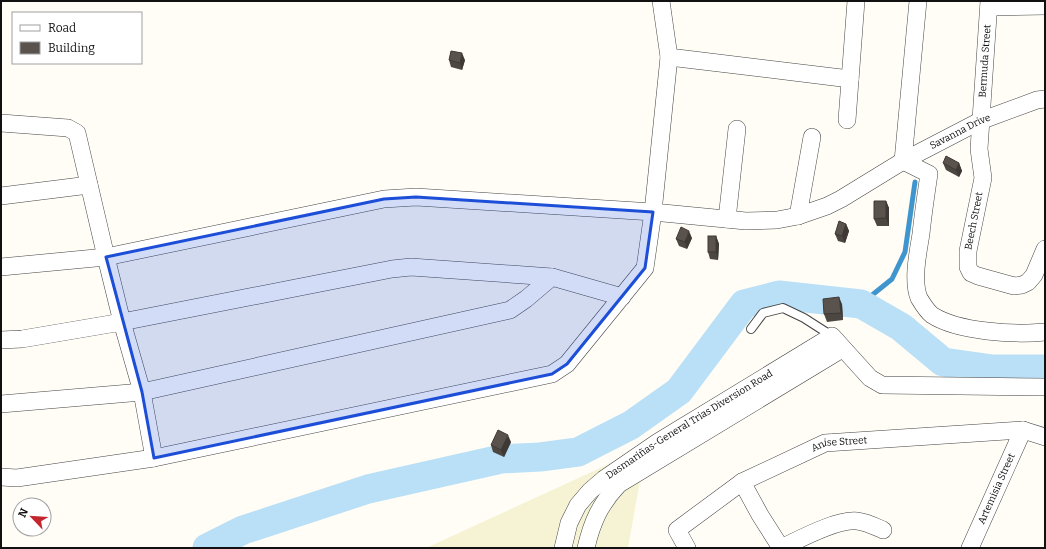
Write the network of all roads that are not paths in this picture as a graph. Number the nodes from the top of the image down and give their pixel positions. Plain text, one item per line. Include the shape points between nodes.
1 (661, 1) edge
2 (856, 1) edge
3 (918, 1) edge
4 (989, 4) edge
5 (1045, 6) edge
6 (669, 57) junction
7 (850, 79) junction
8 (1045, 99) edge
9 (847, 120) dead end
10 (980, 121) junction
11 (1, 123) edge
12 (737, 129) dead end
13 (812, 137) dead end
14 (902, 161) junction
15 (89, 185) junction
16 (1, 196) edge
17 (653, 212) junction
18 (798, 216) junction
19 (727, 219) junction
20 (1045, 249) edge
21 (106, 257) junction
22 (1, 267) edge
23 (552, 277) junction
24 (622, 297) junction
25 (122, 322) junction
26 (751, 329) dead end
27 (1045, 332) edge
28 (1, 340) edge
29 (837, 343) junction
30 (1045, 387) edge
31 (142, 392) junction
32 (1, 404) edge
33 (1023, 430) junction
34 (1045, 437) edge
35 (154, 458) junction
36 (1, 477) edge
37 (742, 482) junction
38 (883, 530) dead end
39 (563, 548) edge
40 (586, 548) edge
41 (687, 548) edge
42 (781, 548) edge
43 (970, 548) edge

1 - 6 street
2 - 7 street
3 - 14 street
4 - 5 street
4 - 10 street, Bermuda Street
6 - 7 street
6 - 17 street
7 - 9 street
8 - 10 street, Savanna Drive
10 - 14 street, Savanna Drive
10 - 20 street, Beech Street via 979,149 983,178 968,251 968,267 978,276 1014,286 1022,285 1034,275
11 - 15 street via 68,128 77,133
12 - 19 street
13 - 18 street
14 - 18 street, Savanna Drive via 827,206
14 - 27 street via 928,174 915,276 919,297 931,314 950,324 980,330 1031,334
15 - 16 street
15 - 21 street
17 - 19 street, Savanna Drive
17 - 21 street, Savanna Drive via 416,197 384,199
17 - 24 street via 645,268
18 - 19 street, Savanna Drive via 760,221
21 - 22 street, Savanna Drive
21 - 25 street
23 - 24 street
23 - 25 street via 411,267
23 - 31 street via 510,310
24 - 35 street via 567,364 552,374
25 - 28 street via 22,339
25 - 31 street
26 - 29 lane via 763,313 783,308 804,318
29 - 30 street via 870,378 882,385
29 - 39 street, Dasmariñas-General Trias Diversion Road via 658,442 604,478 578,505 569,523
29 - 40 street, Dasmariñas-General Trias Diversion Road via 620,484 594,519
31 - 32 street
31 - 35 street
33 - 34 street, Anise Street
33 - 37 street, Anise Street via 825,443
33 - 43 street, Artemisia Street
35 - 36 street via 17,478
37 - 41 street, Anise Street via 677,530
37 - 42 street
38 - 42 street via 856,521 843,522

